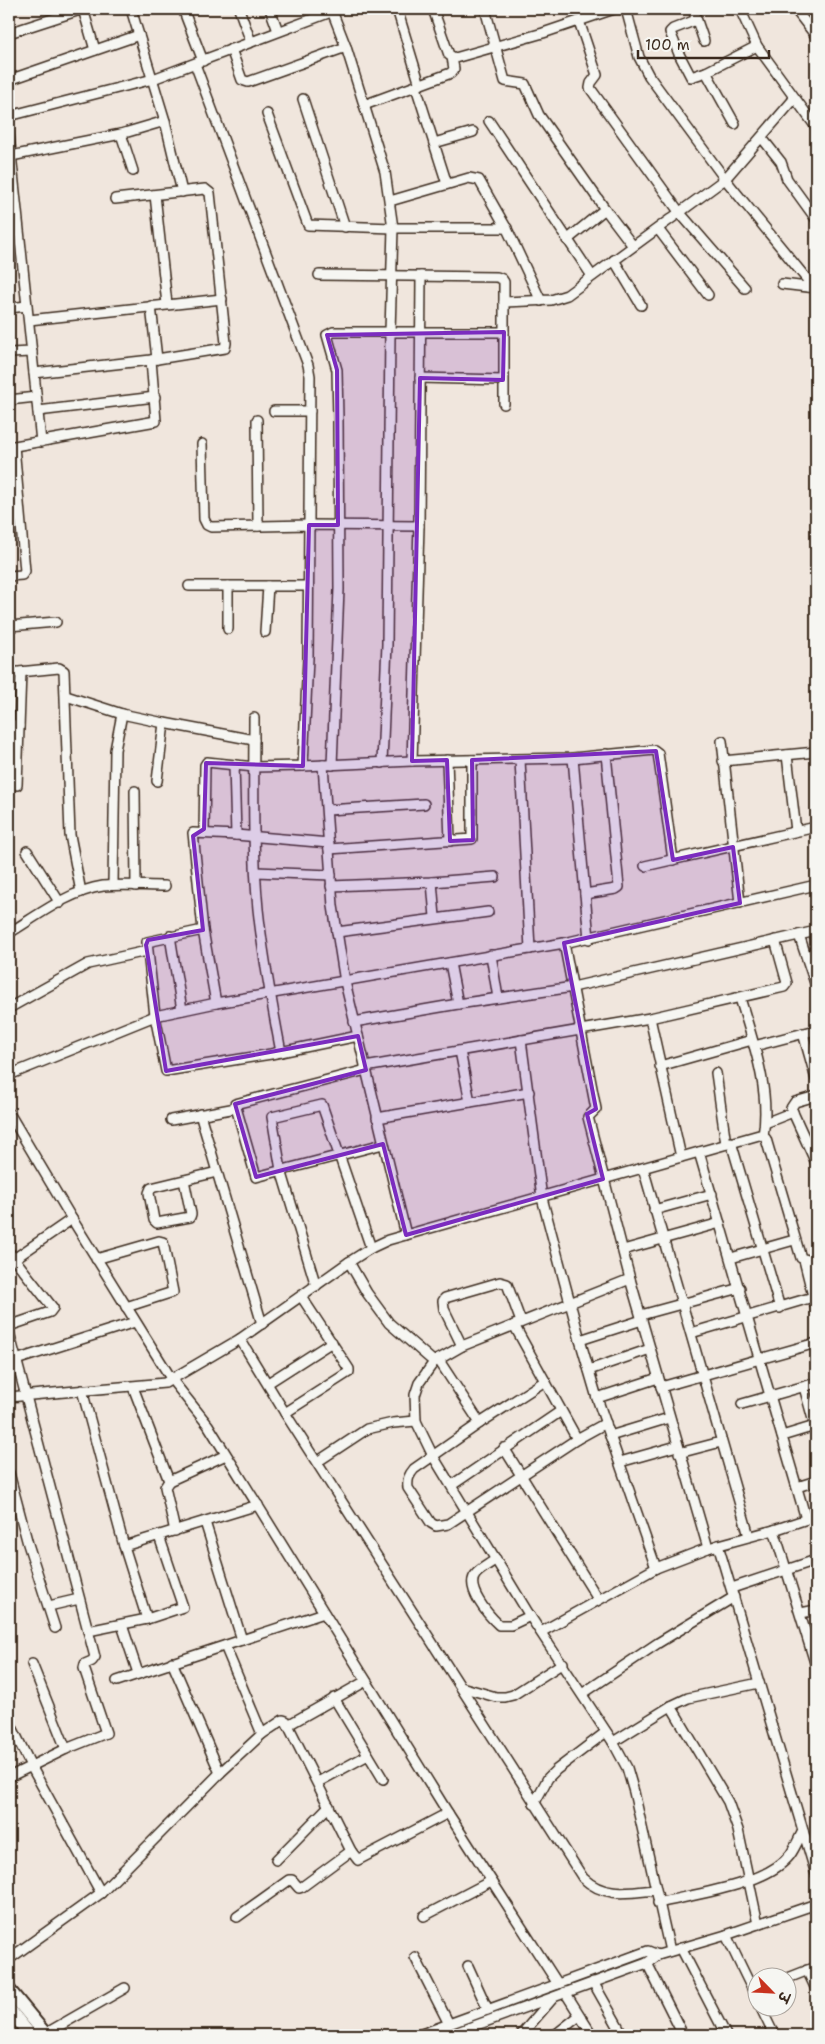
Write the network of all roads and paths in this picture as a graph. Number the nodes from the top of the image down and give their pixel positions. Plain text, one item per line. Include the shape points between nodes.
1 (83, 9) edge
2 (131, 9) edge
3 (183, 9) edge
4 (239, 9) edge
5 (270, 9) edge
6 (397, 9) edge
7 (433, 9) edge
8 (486, 9) edge
9 (614, 9) edge
10 (626, 9) edge
11 (693, 9) edge
12 (740, 9) edge
13 (795, 9) edge
14 (329, 11) edge
15 (696, 20) junction
16 (579, 21) junction
17 (278, 31) junction
18 (9, 33) edge
19 (139, 35) junction
20 (816, 36) edge
21 (704, 41) dead end
22 (251, 42) junction
23 (495, 45) junction
24 (757, 46) junction
25 (346, 48) junction
26 (230, 49) junction
27 (95, 50) junction
28 (452, 57) junction
29 (199, 62) junction
30 (706, 72) junction
31 (153, 79) junction
32 (9, 80) edge
33 (418, 86) junction
34 (303, 99) dead end
35 (794, 99) junction
36 (364, 105) junction
37 (267, 114) dead end
38 (9, 116) edge
39 (165, 121) junction
40 (489, 121) dead end
41 (735, 124) dead end
42 (816, 126) edge
43 (474, 132) dead end
44 (121, 134) junction
45 (9, 136) edge
46 (762, 138) junction
47 (434, 143) junction
48 (9, 146) edge
49 (11, 156) junction
50 (134, 171) dead end
51 (725, 179) junction
52 (447, 184) junction
53 (11, 188) edge
54 (182, 192) junction
55 (155, 196) junction
56 (115, 199) dead end
57 (390, 201) junction
58 (605, 209) junction
59 (680, 213) junction
60 (816, 219) edge
61 (345, 227) junction
62 (393, 228) junction
63 (507, 228) junction
64 (658, 228) junction
65 (568, 240) junction
66 (633, 246) junction
67 (614, 260) junction
68 (319, 275) dead end
69 (392, 276) junction
70 (421, 276) junction
71 (592, 276) junction
72 (782, 284) dead end
73 (745, 288) dead end
74 (815, 288) edge
75 (708, 295) dead end
76 (222, 298) junction
77 (541, 301) junction
78 (504, 302) junction
79 (167, 304) junction
80 (641, 305) dead end
81 (27, 306) junction
82 (151, 306) junction
83 (9, 308) edge
84 (29, 320) junction
85 (390, 332) junction
86 (420, 332) junction
87 (504, 332) junction
88 (32, 352) junction
89 (9, 353) edge
90 (154, 359) junction
91 (34, 373) junction
92 (420, 378) junction
93 (504, 380) junction
94 (155, 397) junction
95 (36, 398) junction
96 (9, 400) edge
97 (504, 404) dead end
98 (274, 410) dead end
99 (38, 411) junction
100 (310, 411) junction
101 (257, 420) dead end
102 (42, 442) junction
103 (202, 444) dead end
104 (11, 446) edge
105 (309, 525) junction
106 (338, 525) junction
107 (388, 525) junction
108 (258, 526) junction
109 (419, 526) junction
110 (9, 576) edge
111 (189, 586) dead end
112 (228, 586) junction
113 (268, 586) junction
114 (308, 586) junction
115 (56, 622) dead end
116 (9, 626) edge
117 (228, 629) dead end
118 (265, 632) dead end
119 (21, 672) junction
120 (9, 673) edge
121 (66, 696) junction
122 (122, 714) junction
123 (254, 718) dead end
124 (9, 724) edge
125 (164, 724) junction
126 (19, 726) junction
127 (254, 740) junction
128 (722, 741) dead end
129 (816, 752) edge
130 (606, 754) junction
131 (787, 754) junction
132 (574, 758) junction
133 (447, 760) junction
134 (472, 760) junction
135 (520, 760) junction
136 (412, 761) junction
137 (724, 761) junction
138 (382, 763) junction
139 (234, 765) junction
140 (328, 765) junction
141 (303, 766) junction
142 (254, 767) junction
143 (157, 781) dead end
144 (17, 785) dead end
145 (136, 791) dead end
146 (424, 804) dead end
147 (327, 810) junction
148 (816, 827) edge
149 (796, 831) junction
150 (204, 833) junction
151 (236, 835) junction
152 (255, 836) junction
153 (450, 841) junction
154 (329, 846) junction
155 (733, 847) junction
156 (27, 851) dead end
157 (673, 860) junction
158 (645, 866) dead end
159 (256, 872) junction
160 (331, 876) junction
161 (495, 877) dead end
162 (432, 882) junction
163 (816, 885) edge
164 (113, 886) junction
165 (136, 886) junction
166 (166, 886) dead end
167 (331, 886) junction
168 (81, 892) junction
169 (585, 894) junction
170 (60, 903) junction
171 (740, 903) junction
172 (488, 912) dead end
173 (435, 917) junction
174 (203, 930) junction
175 (816, 931) edge
176 (9, 932) edge
177 (337, 932) junction
178 (799, 935) junction
179 (170, 936) junction
180 (589, 938) junction
181 (775, 940) junction
182 (564, 943) junction
183 (530, 949) junction
184 (147, 951) junction
185 (491, 955) junction
186 (450, 963) junction
187 (345, 982) junction
188 (816, 986) edge
189 (573, 987) junction
190 (270, 995) junction
191 (498, 998) junction
192 (740, 998) junction
193 (216, 1003) junction
194 (458, 1004) junction
195 (9, 1008) edge
196 (182, 1010) junction
197 (155, 1016) junction
198 (650, 1018) junction
199 (354, 1022) junction
200 (582, 1029) junction
201 (816, 1030) edge
202 (803, 1034) junction
203 (358, 1036) junction
204 (521, 1040) junction
205 (753, 1043) junction
206 (460, 1051) junction
207 (281, 1052) junction
208 (660, 1066) junction
209 (365, 1069) junction
210 (716, 1073) dead end
211 (9, 1075) edge
212 (816, 1079) edge
213 (529, 1092) junction
214 (816, 1096) edge
215 (470, 1102) junction
216 (236, 1108) junction
217 (793, 1112) junction
218 (9, 1113) edge
219 (200, 1114) junction
220 (377, 1118) junction
221 (171, 1120) dead end
222 (765, 1123) junction
223 (763, 1136) junction
224 (729, 1143) junction
225 (383, 1144) junction
226 (699, 1152) junction
227 (339, 1156) junction
228 (681, 1157) junction
229 (816, 1163) edge
230 (643, 1168) junction
231 (281, 1170) junction
232 (217, 1172) junction
233 (603, 1179) junction
234 (184, 1180) junction
235 (712, 1194) junction
236 (542, 1198) junction
237 (654, 1210) junction
238 (72, 1219) junction
239 (720, 1223) junction
240 (406, 1235) junction
241 (662, 1238) junction
242 (794, 1240) junction
243 (371, 1248) junction
244 (763, 1249) junction
245 (623, 1250) junction
246 (12, 1255) edge
247 (731, 1258) junction
248 (816, 1258) edge
249 (96, 1259) junction
250 (804, 1260) junction
251 (348, 1262) junction
252 (630, 1279) junction
253 (316, 1286) junction
254 (740, 1288) junction
255 (301, 1296) junction
256 (813, 1297) junction
257 (570, 1303) junction
258 (682, 1304) junction
259 (126, 1307) junction
260 (780, 1308) junction
261 (816, 1308) edge
262 (748, 1317) junction
263 (641, 1318) junction
264 (136, 1322) junction
265 (262, 1324) junction
266 (518, 1324) junction
267 (9, 1326) edge
268 (9, 1332) edge
269 (691, 1333) junction
270 (240, 1339) junction
271 (580, 1340) junction
272 (332, 1342) junction
273 (816, 1342) edge
274 (462, 1346) junction
275 (650, 1349) junction
276 (760, 1358) junction
277 (16, 1360) junction
278 (436, 1360) junction
279 (590, 1370) junction
280 (702, 1376) junction
281 (172, 1380) junction
282 (545, 1381) junction
283 (268, 1383) junction
284 (660, 1383) junction
285 (816, 1383) edge
286 (133, 1387) junction
287 (804, 1387) junction
288 (82, 1390) junction
289 (24, 1395) junction
290 (771, 1396) junction
291 (9, 1397) edge
292 (597, 1398) junction
293 (742, 1404) dead end
294 (561, 1411) junction
295 (286, 1413) junction
296 (669, 1418) junction
297 (416, 1422) junction
298 (480, 1423) junction
299 (606, 1423) junction
300 (816, 1428) edge
301 (610, 1436) junction
302 (782, 1436) junction
303 (577, 1440) junction
304 (722, 1442) junction
305 (504, 1448) junction
306 (678, 1449) junction
307 (226, 1455) junction
308 (434, 1456) junction
309 (317, 1462) junction
310 (620, 1462) junction
311 (9, 1473) edge
312 (522, 1476) junction
313 (169, 1481) junction
314 (816, 1481) edge
315 (452, 1485) junction
316 (797, 1487) junction
317 (258, 1505) junction
318 (467, 1511) junction
319 (816, 1516) edge
320 (806, 1519) junction
321 (205, 1522) junction
322 (774, 1530) junction
323 (175, 1531) junction
324 (159, 1536) junction
325 (749, 1536) junction
326 (124, 1546) junction
327 (718, 1546) junction
328 (708, 1548) junction
329 (496, 1559) junction
330 (816, 1560) edge
331 (656, 1568) junction
332 (787, 1569) junction
333 (732, 1588) junction
334 (734, 1597) junction
335 (79, 1599) junction
336 (598, 1599) junction
337 (49, 1606) junction
338 (816, 1610) edge
339 (324, 1613) junction
340 (801, 1613) junction
341 (530, 1616) junction
342 (147, 1620) junction
343 (122, 1625) junction
344 (55, 1628) dead end
345 (88, 1631) junction
346 (542, 1632) junction
347 (242, 1640) junction
348 (225, 1646) junction
349 (814, 1648) edge
350 (172, 1662) junction
351 (563, 1663) junction
352 (32, 1664) dead end
353 (816, 1666) edge
354 (138, 1673) junction
355 (117, 1681) dead end
356 (366, 1681) junction
357 (759, 1683) junction
358 (461, 1687) junction
359 (582, 1694) junction
360 (334, 1698) junction
361 (671, 1706) junction
362 (9, 1721) edge
363 (288, 1725) junction
364 (606, 1732) junction
365 (262, 1734) junction
366 (613, 1742) junction
367 (66, 1749) junction
368 (368, 1755) junction
369 (31, 1766) junction
370 (220, 1773) junction
371 (9, 1777) edge
372 (383, 1779) dead end
373 (318, 1782) junction
374 (534, 1804) junction
375 (329, 1806) junction
376 (448, 1813) junction
377 (803, 1831) junction
378 (351, 1852) junction
379 (276, 1860) dead end
380 (816, 1874) edge
381 (491, 1881) junction
382 (748, 1881) junction
383 (655, 1890) junction
384 (101, 1893) junction
385 (658, 1903) junction
386 (816, 1904) edge
387 (424, 1916) dead end
388 (237, 1917) dead end
389 (758, 1924) junction
390 (726, 1935) junction
391 (680, 1948) junction
392 (670, 1951) junction
393 (658, 1955) junction
394 (415, 1957) dead end
395 (9, 1959) edge
396 (647, 1963) junction
397 (468, 1966) dead end
398 (816, 1966) edge
399 (807, 1970) junction
400 (798, 1974) edge
401 (748, 1977) edge
402 (593, 1982) junction
403 (558, 1984) junction
404 (125, 1988) dead end
405 (816, 1989) edge
406 (9, 1990) edge
407 (565, 1992) junction
408 (555, 1996) junction
409 (9, 2009) edge
410 (488, 2010) junction
411 (579, 2016) junction
412 (765, 2016) edge
413 (449, 2024) junction
414 (45, 2034) edge
415 (30, 2035) edge
416 (419, 2035) edge
417 (449, 2035) edge
418 (521, 2035) edge
419 (555, 2035) edge
420 (592, 2035) edge
421 (623, 2035) edge
422 (683, 2035) edge
423 (726, 2035) edge
424 (774, 2035) edge

1 - 18 street
1 - 27 street
2 - 19 street
3 - 29 street
4 - 22 street
5 - 17 street
6 - 33 street
7 - 28 street
8 - 23 street
9 - 16 street
10 - 51 street via 643,65
11 - 15 street
12 - 24 street
13 - 20 street
14 - 17 street
14 - 25 street
15 - 21 street
15 - 30 street via 673,29 670,34 691,77
16 - 23 street via 543,34
16 - 59 street via 598,75 590,88
17 - 22 street
19 - 27 street
19 - 31 street
22 - 26 street
23 - 28 street
23 - 58 street via 505,81 525,84 539,115
24 - 30 street
24 - 35 street
25 - 26 street via 248,82 242,80
25 - 36 street
26 - 29 street
27 - 32 street
28 - 33 street via 454,69 451,73
29 - 31 street
29 - 100 street via 308,365
30 - 41 street
31 - 38 street
31 - 39 street
33 - 36 street
33 - 47 street
34 - 61 street
35 - 42 street
35 - 46 street
36 - 57 street via 385,172
37 - 61 street via 308,225
39 - 44 street
39 - 54 street
40 - 65 street
43 - 47 street
44 - 49 street
44 - 50 street
45 - 48 street
46 - 51 street
46 - 60 street
47 - 52 street
48 - 49 street
49 - 53 street
51 - 59 street
51 - 74 street
52 - 57 street
52 - 63 street via 469,178 479,180
53 - 81 street
54 - 55 street
54 - 76 street via 205,189 210,193
55 - 56 street
55 - 79 street
57 - 62 street
58 - 65 street
58 - 66 street
59 - 64 street
59 - 73 street
61 - 62 street
62 - 63 street
62 - 69 street
63 - 77 street
64 - 66 street
64 - 75 street
65 - 71 street
66 - 67 street
67 - 71 street
67 - 80 street
68 - 69 street
69 - 70 street
69 - 85 street
70 - 78 street via 500,278 504,282
70 - 86 street
71 - 77 street via 559,299
72 - 74 street
76 - 79 street
76 - 90 street via 225,348
77 - 78 street
78 - 87 street
79 - 82 street
81 - 83 street
81 - 84 street
82 - 84 street
82 - 90 street
84 - 88 street
85 - 86 street
85 - 106 street via 333,332 327,335 336,370
85 - 107 street
86 - 87 street
86 - 92 street
87 - 93 street
88 - 89 street
88 - 91 street
90 - 91 street
90 - 94 street
91 - 95 street
92 - 93 street
92 - 109 street
93 - 97 street
94 - 99 street
94 - 102 street via 157,418 153,423
95 - 96 street
95 - 99 street
98 - 100 street
99 - 102 street
100 - 105 street
101 - 108 street
102 - 104 street
103 - 108 street via 206,525
104 - 110 street via 25,571 22,575
105 - 106 street
105 - 108 street
105 - 114 street
106 - 107 street
106 - 140 street via 338,589
107 - 109 street
107 - 138 street
109 - 136 street
111 - 112 street
112 - 113 street
112 - 117 street
113 - 114 street
113 - 118 street
114 - 141 street
115 - 116 street
119 - 120 street
119 - 121 street via 62,669
119 - 126 street
121 - 122 street
121 - 168 street via 70,835
122 - 125 street
122 - 164 street via 115,750
123 - 127 street
124 - 126 street
125 - 127 street
125 - 143 street
126 - 144 street
127 - 142 street
128 - 137 street
129 - 131 street
130 - 132 street
130 - 157 street via 654,750 658,753
130 - 169 street via 619,887
131 - 137 street
131 - 149 street
132 - 135 street
132 - 169 street
133 - 134 street
133 - 136 street
133 - 153 street
134 - 135 street
134 - 153 street via 473,837
135 - 183 street
136 - 138 street
137 - 155 street
138 - 140 street
139 - 142 street
139 - 150 street via 205,764
139 - 151 street
140 - 141 street
140 - 147 street
141 - 142 street
142 - 152 street
145 - 165 street
146 - 147 street
147 - 154 street
148 - 149 street
149 - 155 street
150 - 151 street
150 - 174 street via 193,836
151 - 152 street
152 - 154 street
152 - 159 street
153 - 154 street
154 - 160 street
155 - 157 street
155 - 171 street
156 - 170 street
157 - 158 street
159 - 160 street
159 - 190 street
160 - 167 street
161 - 162 street
162 - 167 street
162 - 173 street
163 - 171 street
164 - 165 street
164 - 168 street
165 - 166 street
167 - 177 street
168 - 170 street
169 - 180 street
170 - 176 street
171 - 180 street
172 - 173 street
173 - 177 street
174 - 179 street
174 - 193 street
175 - 178 street
177 - 187 street
178 - 181 street
178 - 188 street
179 - 184 street via 148,940
179 - 196 street
180 - 182 street
181 - 189 street
181 - 192 street via 786,986
182 - 183 street
182 - 189 street
183 - 185 street
184 - 195 street via 88,964
184 - 197 street
185 - 186 street
185 - 191 street
186 - 187 street
186 - 194 street
187 - 190 street
187 - 199 street
189 - 191 street
189 - 200 street
190 - 193 street
190 - 207 street
191 - 194 street
192 - 198 street
192 - 205 street
193 - 196 street
194 - 199 street
196 - 197 street
197 - 207 street via 166,1071
197 - 211 street
198 - 200 street
198 - 208 street
199 - 203 street
200 - 204 street
200 - 233 street via 596,1109 588,1117
201 - 202 street
202 - 205 street
202 - 212 street
203 - 207 street
203 - 209 street
204 - 206 street
204 - 213 street
205 - 208 street
205 - 222 street
206 - 209 street
206 - 215 street
208 - 228 street
209 - 216 street via 235,1104
209 - 220 street
210 - 224 street
213 - 215 street
213 - 236 street
214 - 217 street via 795,1102 791,1108
215 - 220 street
216 - 219 street
216 - 231 street via 256,1177
217 - 222 street
217 - 229 street
218 - 238 street
219 - 221 street
219 - 232 street
220 - 225 street
222 - 223 street
223 - 224 street
223 - 242 street
224 - 226 street
224 - 244 street
225 - 227 street
225 - 240 street
226 - 228 street
226 - 235 street
227 - 231 street
227 - 231 street via 322,1105 272,1117
227 - 243 street
228 - 230 street
230 - 233 street
230 - 237 street
231 - 253 street
232 - 234 street
232 - 265 street
233 - 236 street
233 - 245 street
234 - 234 street via 150,1190 154,1220 190,1217
235 - 237 street
235 - 239 street
236 - 240 street
236 - 257 street
237 - 241 street
238 - 246 street
238 - 249 street
239 - 241 street
239 - 247 street
240 - 243 street
241 - 245 street
241 - 258 street
242 - 244 street
242 - 250 street
243 - 251 street
244 - 247 street
244 - 260 street
245 - 252 street
246 - 267 street via 53,1308 50,1312
247 - 254 street
248 - 250 street
249 - 259 street
249 - 259 street via 163,1242 173,1292
250 - 256 street
251 - 253 street
251 - 278 street via 389,1323
252 - 257 street
252 - 263 street
253 - 255 street
254 - 258 street
254 - 262 street
255 - 265 street
255 - 272 street
256 - 260 street
256 - 261 street
257 - 266 street
257 - 271 street
258 - 263 street
258 - 269 street
259 - 264 street
260 - 262 street
262 - 269 street
262 - 276 street
263 - 271 street
263 - 275 street
264 - 277 street
264 - 281 street
265 - 270 street
266 - 274 street
266 - 274 street via 505,1282 445,1298 442,1304
266 - 282 street
268 - 277 street
269 - 280 street
270 - 281 street
270 - 283 street
271 - 279 street
272 - 283 street
272 - 295 street via 349,1372
273 - 276 street
274 - 278 street
275 - 279 street
275 - 284 street
276 - 280 street
276 - 290 street
277 - 289 street
278 - 297 street via 417,1389
278 - 298 street
279 - 292 street
280 - 284 street
280 - 304 street
281 - 286 street
281 - 307 street via 208,1425
282 - 294 street
282 - 298 street
283 - 295 street
284 - 292 street
284 - 296 street
285 - 287 street
286 - 288 street
286 - 313 street
287 - 290 street
287 - 300 street
288 - 289 street
288 - 326 street
289 - 291 street
289 - 335 street
290 - 293 street
290 - 302 street
292 - 299 street
294 - 303 street
294 - 305 street
295 - 309 street
296 - 301 street
296 - 306 street
297 - 308 street
297 - 309 street via 367,1429
298 - 308 street
299 - 301 street
299 - 303 street
300 - 302 street
301 - 310 street
302 - 316 street
303 - 312 street
304 - 306 street
304 - 325 street
305 - 312 street
305 - 315 street
306 - 310 street
306 - 328 street
307 - 313 street
307 - 317 street
308 - 315 street
308 - 318 street via 409,1474 408,1488 436,1526 448,1524
309 - 358 street
310 - 331 street
311 - 337 street
312 - 318 street
312 - 336 street
313 - 323 street via 166,1488
314 - 316 street
315 - 318 street
316 - 320 street
317 - 321 street
317 - 339 street
318 - 329 street
319 - 320 street
320 - 322 street
321 - 323 street
321 - 347 street
322 - 325 street
322 - 332 street
323 - 324 street
324 - 326 street
324 - 342 street via 183,1607
325 - 327 street
326 - 342 street
327 - 328 street
327 - 333 street
328 - 331 street
329 - 341 street
329 - 341 street via 476,1573 472,1580 474,1592 499,1625 511,1625
330 - 332 street
331 - 336 street
332 - 333 street
332 - 340 street
333 - 334 street
334 - 357 street
334 - 359 street
335 - 337 street
335 - 345 street
336 - 346 street
337 - 344 street
338 - 340 street
339 - 347 street
339 - 356 street
340 - 349 street
341 - 346 street
342 - 343 street
343 - 345 street
343 - 354 street
345 - 367 street via 95,1657 84,1668 106,1733
346 - 351 street
347 - 348 street
348 - 350 street
348 - 365 street
349 - 353 street
350 - 354 street
350 - 370 street
351 - 358 street via 505,1697
351 - 359 street
352 - 367 street
354 - 355 street
356 - 360 street
356 - 376 street
357 - 361 street via 688,1698
357 - 377 street
358 - 374 street
359 - 364 street
360 - 363 street
360 - 368 street
361 - 366 street
361 - 382 street via 728,1802 738,1830
362 - 369 street
363 - 365 street via 283,1720
363 - 373 street
364 - 366 street
364 - 374 street via 556,1770
365 - 370 street
366 - 383 street via 631,1779
367 - 369 street
368 - 372 street
368 - 373 street
369 - 371 street
369 - 384 street
370 - 384 street
373 - 375 street
374 - 383 street via 590,1884 611,1893
375 - 378 street
375 - 379 street
376 - 378 street via 360,1860
376 - 381 street
377 - 380 street
377 - 382 street via 790,1855 778,1867
378 - 388 street via 299,1888 289,1880
381 - 387 street
381 - 403 street
382 - 385 street
382 - 389 street
383 - 385 street
384 - 395 street
385 - 392 street
386 - 389 street
389 - 390 street
390 - 391 street
390 - 401 street
391 - 392 street
391 - 423 street
392 - 393 street
393 - 396 street
393 - 403 street via 648,1951
394 - 413 street
396 - 402 street
396 - 422 street
397 - 410 street
398 - 399 street
399 - 400 street
399 - 405 street
402 - 407 street
402 - 421 street
403 - 410 street
404 - 414 street
406 - 414 highway
407 - 408 street
407 - 411 street
408 - 417 street
408 - 418 street
409 - 415 highway
410 - 413 street
411 - 419 street
411 - 420 street
412 - 424 street
413 - 416 street

